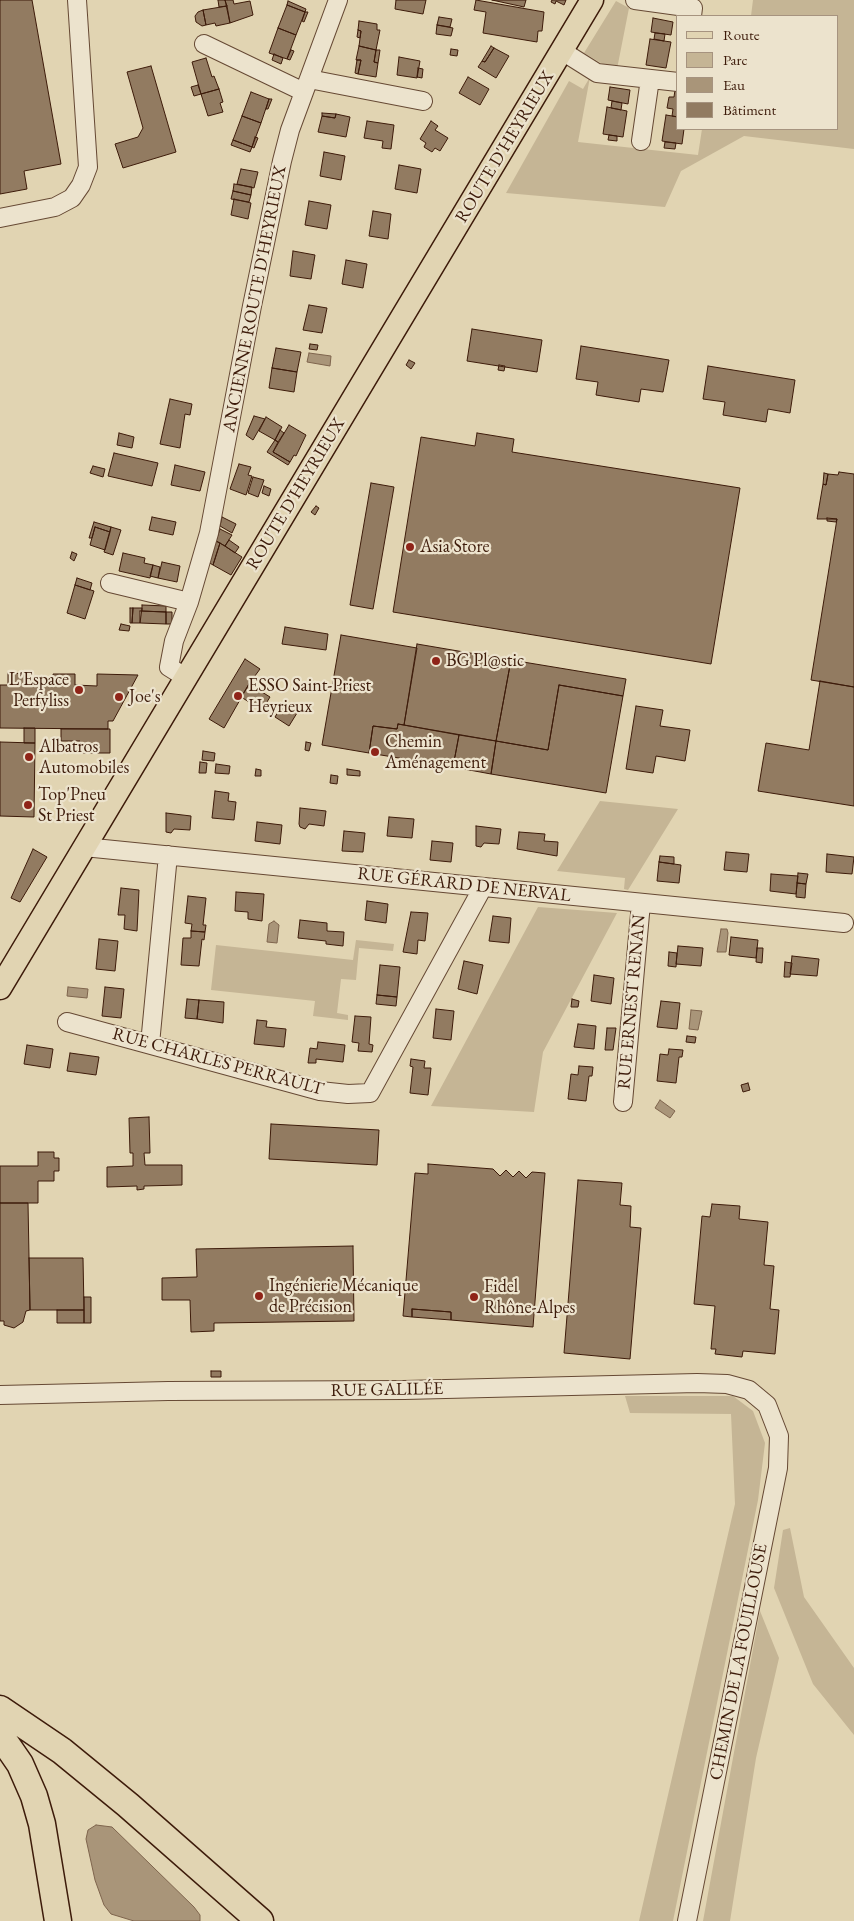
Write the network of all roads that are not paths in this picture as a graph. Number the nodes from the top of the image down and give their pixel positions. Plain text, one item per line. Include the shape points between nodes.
1 (77, 0) edge
2 (338, 0) edge
3 (592, 0) edge
4 (635, 0) edge
5 (692, 15) edge
6 (204, 44) dead end
7 (562, 51) junction
8 (650, 79) junction
9 (676, 82) edge
10 (307, 85) junction
11 (423, 101) dead end
12 (641, 141) dead end
13 (0, 218) edge
14 (110, 584) dead end
15 (189, 602) junction
16 (185, 677) junction
17 (84, 847) junction
18 (168, 855) junction
19 (483, 887) junction
20 (641, 903) junction
21 (844, 923) dead end
22 (0, 988) edge
23 (67, 1022) dead end
24 (150, 1044) junction
25 (623, 1102) dead end
26 (0, 1396) edge
27 (768, 1405) joint
28 (0, 1709) edge
29 (0, 1734) edge
30 (0, 1752) edge
31 (52, 1914) edge
32 (260, 1921) edge
33 (688, 1921) edge

1 - 13 street via 88,167 72,198 55,207
2 - 10 street, ANCIENNE ROUTE D'HEYRIEUX
3 - 7 main road, ROUTE D'HEYRIEUX
4 - 5 street via 693,8
6 - 10 street
7 - 8 street via 597,73
7 - 16 main road, ROUTE D'HEYRIEUX
8 - 9 street
8 - 12 street
10 - 11 street
10 - 15 street, ANCIENNE ROUTE D'HEYRIEUX via 282,161 209,533
14 - 15 street
15 - 16 street, ANCIENNE ROUTE D'HEYRIEUX via 174,641 169,667
16 - 17 main road, ROUTE D'HEYRIEUX
17 - 18 street, RUE GÉRARD DE NERVAL
17 - 22 main road, ROUTE D'HEYRIEUX
18 - 19 street, RUE GÉRARD DE NERVAL
18 - 24 street
19 - 20 street, RUE GÉRARD DE NERVAL
19 - 24 street, RUE CHARLES PERRAULT via 370,1092 320,1091
20 - 21 street, RUE GÉRARD DE NERVAL
20 - 25 street, RUE ERNEST RENAN
23 - 24 street, RUE CHARLES PERRAULT
26 - 27 street, RUE GALILÉE via 697,1383 727,1384 750,1390
27 - 33 street, CHEMIN DE LA FOUILLOUSE via 779,1436 778,1468
28 - 32 highway via 62,1751 128,1804
29 - 31 highway via 20,1764 34,1796 42,1824
30 - 31 highway via 28,1812

